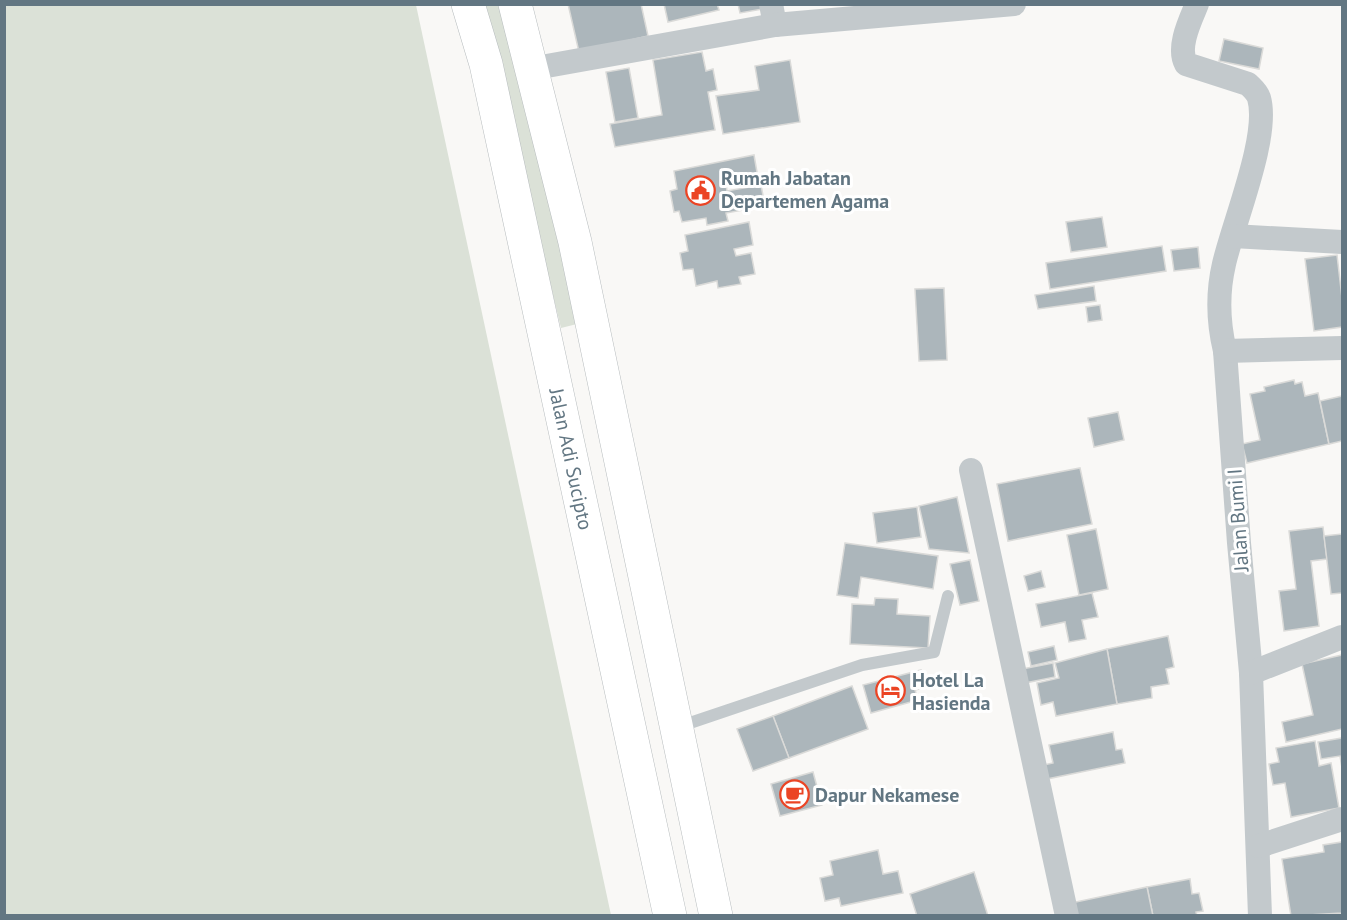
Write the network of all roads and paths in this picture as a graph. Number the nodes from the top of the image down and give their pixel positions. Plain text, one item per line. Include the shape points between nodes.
1 (468, 4) edge
2 (515, 4) edge
3 (1014, 4) edge
4 (1197, 4) edge
5 (773, 15) edge
6 (530, 69) junction
7 (1233, 236) junction
8 (1342, 242) edge
9 (1342, 348) edge
10 (1225, 351) junction
11 (971, 470) dead end
12 (948, 596) dead end
13 (1342, 637) edge
14 (1251, 673) junction
15 (676, 727) junction
16 (1342, 819) edge
17 (1259, 846) junction
18 (703, 862) junction
19 (662, 873) junction
20 (670, 915) edge
21 (716, 915) edge
22 (1067, 915) edge
23 (1260, 915) edge

1 - 19 highway, Jalan Adi Sucipto via 486,64
2 - 6 highway
3 - 5 street
4 - 7 street, Jalan Bumi I via 1184,58 1194,68 1237,81 1255,91 1260,100 1261,131
5 - 6 street
6 - 15 highway via 575,242
7 - 8 street
7 - 10 street, Jalan Bumi I via 1223,266 1219,300 1218,323
9 - 10 street
10 - 14 street, Jalan Bumi I
11 - 22 street
12 - 15 lane via 934,652 862,665
13 - 14 street
14 - 17 street, Jalan Bumi I
15 - 18 highway
16 - 17 street
17 - 23 street, Jalan Bumi I
18 - 19 highway
18 - 21 highway
19 - 20 highway, Jalan Adi Sucipto

